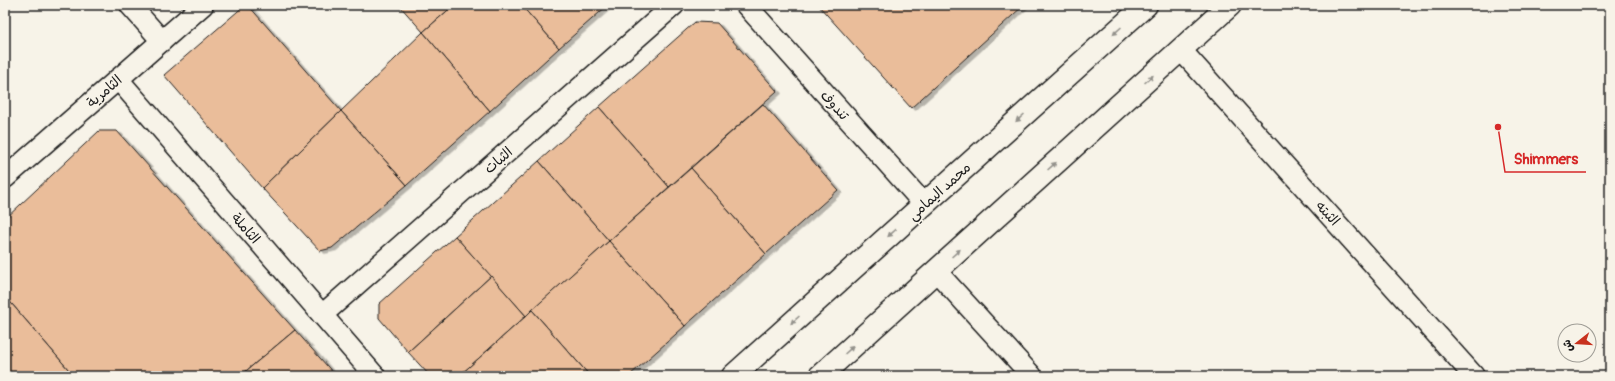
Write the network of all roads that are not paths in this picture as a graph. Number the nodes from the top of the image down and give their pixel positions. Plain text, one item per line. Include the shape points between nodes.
1 (130, 5) edge
2 (203, 5) edge
3 (674, 5) edge
4 (746, 5) edge
5 (1146, 5) edge
6 (1230, 5) edge
7 (162, 41) junction
8 (1181, 50) junction
9 (118, 79) junction
10 (5, 178) edge
11 (924, 204) junction
12 (936, 271) junction
13 (322, 315) junction
14 (375, 376) edge
15 (733, 376) edge
16 (820, 376) edge
17 (1032, 376) edge
18 (1474, 376) edge

1 - 7 street
2 - 7 street, الثامرية
3 - 13 street, الثبات
4 - 11 street, تندوف
5 -> 11 street, محمد اليمامي
6 - 8 street
7 - 9 street, الثامرية
12 -> 8 street
8 - 18 street, الثبته
9 - 10 street, الثامرية
9 - 13 street, الثاملة
11 -> 15 street, محمد اليمامي
16 -> 12 street
12 - 17 street
13 - 14 street, الثاملة

